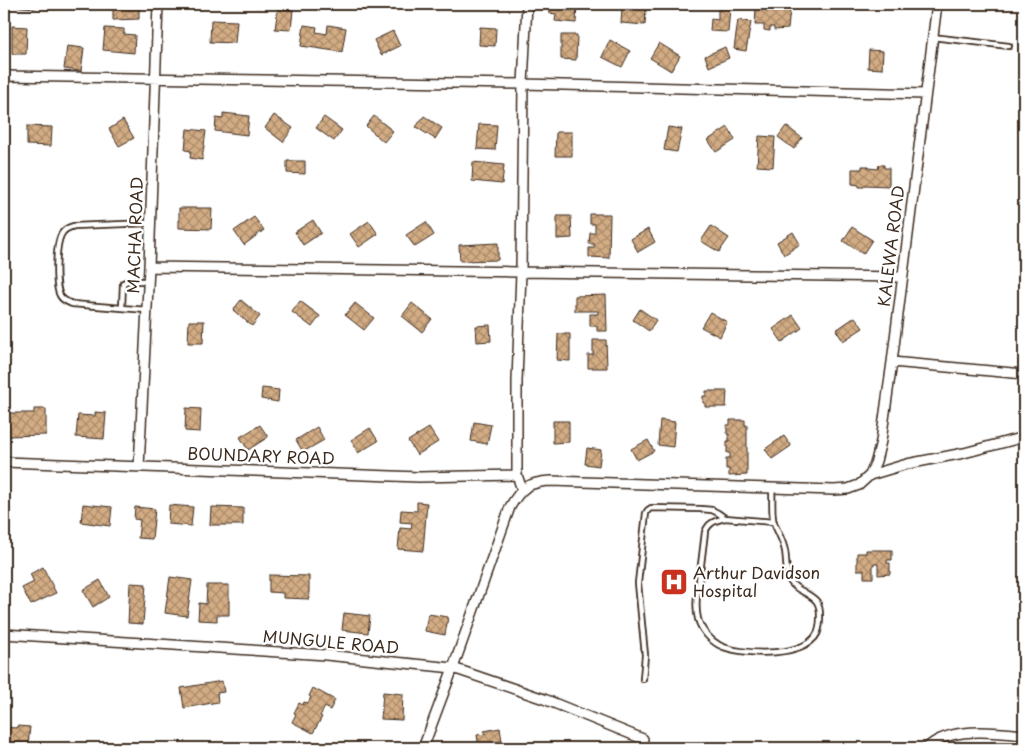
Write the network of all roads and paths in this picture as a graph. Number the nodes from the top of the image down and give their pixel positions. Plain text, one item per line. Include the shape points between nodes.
1 (158, 4) edge
2 (526, 4) edge
3 (936, 4) edge
4 (932, 37) junction
5 (1010, 46) dead end
6 (4, 76) edge
7 (156, 79) junction
8 (523, 84) junction
9 (925, 94) junction
10 (150, 223) junction
11 (149, 267) junction
12 (521, 272) junction
13 (902, 277) junction
14 (148, 281) junction
15 (122, 308) junction
16 (147, 310) junction
17 (892, 362) junction
18 (1024, 374) edge
19 (1024, 437) edge
20 (4, 462) edge
21 (139, 467) junction
22 (517, 475) junction
23 (870, 475) junction
24 (772, 489) junction
25 (522, 490) junction
26 (725, 518) junction
27 (774, 522) junction
28 (4, 634) edge
29 (453, 668) junction
30 (643, 679) dead end
31 (1024, 734) edge
32 (643, 739) dead end
33 (423, 748) edge
34 (927, 748) edge

1 - 7 street, MACHA ROAD
2 - 8 street
3 - 4 street, KALEWA ROAD
4 - 5 lane
4 - 9 street, KALEWA ROAD
6 - 7 street
7 - 8 street
7 - 10 street, MACHA ROAD
8 - 9 street
8 - 12 street
9 - 13 street, KALEWA ROAD
10 - 11 street, MACHA ROAD
10 - 15 lane via 74,226 63,231 60,238 57,289 61,297 72,304
11 - 12 street
11 - 14 street, MACHA ROAD
12 - 13 street
12 - 22 street
13 - 17 street, KALEWA ROAD
14 - 15 lane via 128,280 123,284
14 - 16 street, MACHA ROAD
15 - 16 lane
16 - 21 street, MACHA ROAD
17 - 18 street
17 - 23 street, KALEWA ROAD via 881,441
19 - 23 street
20 - 21 street, BOUNDARY ROAD
21 - 22 street, BOUNDARY ROAD via 419,477
22 - 25 street
23 - 24 street, KALEWA ROAD via 859,485 848,489
24 - 25 street via 550,481 531,484
24 - 27 lane
25 - 29 street via 510,507
26 - 27 lane
26 - 27 lane via 712,522 705,532 697,594 698,620 717,644 763,653 805,645 819,628 820,607 816,600 790,582 783,542
26 - 30 lane via 712,510 701,509 651,508 646,513 638,583 645,655
28 - 29 street, MUNGULE ROAD via 326,655
29 - 32 street, MUNGULE ROAD
29 - 33 street
31 - 34 street via 967,733 943,737

